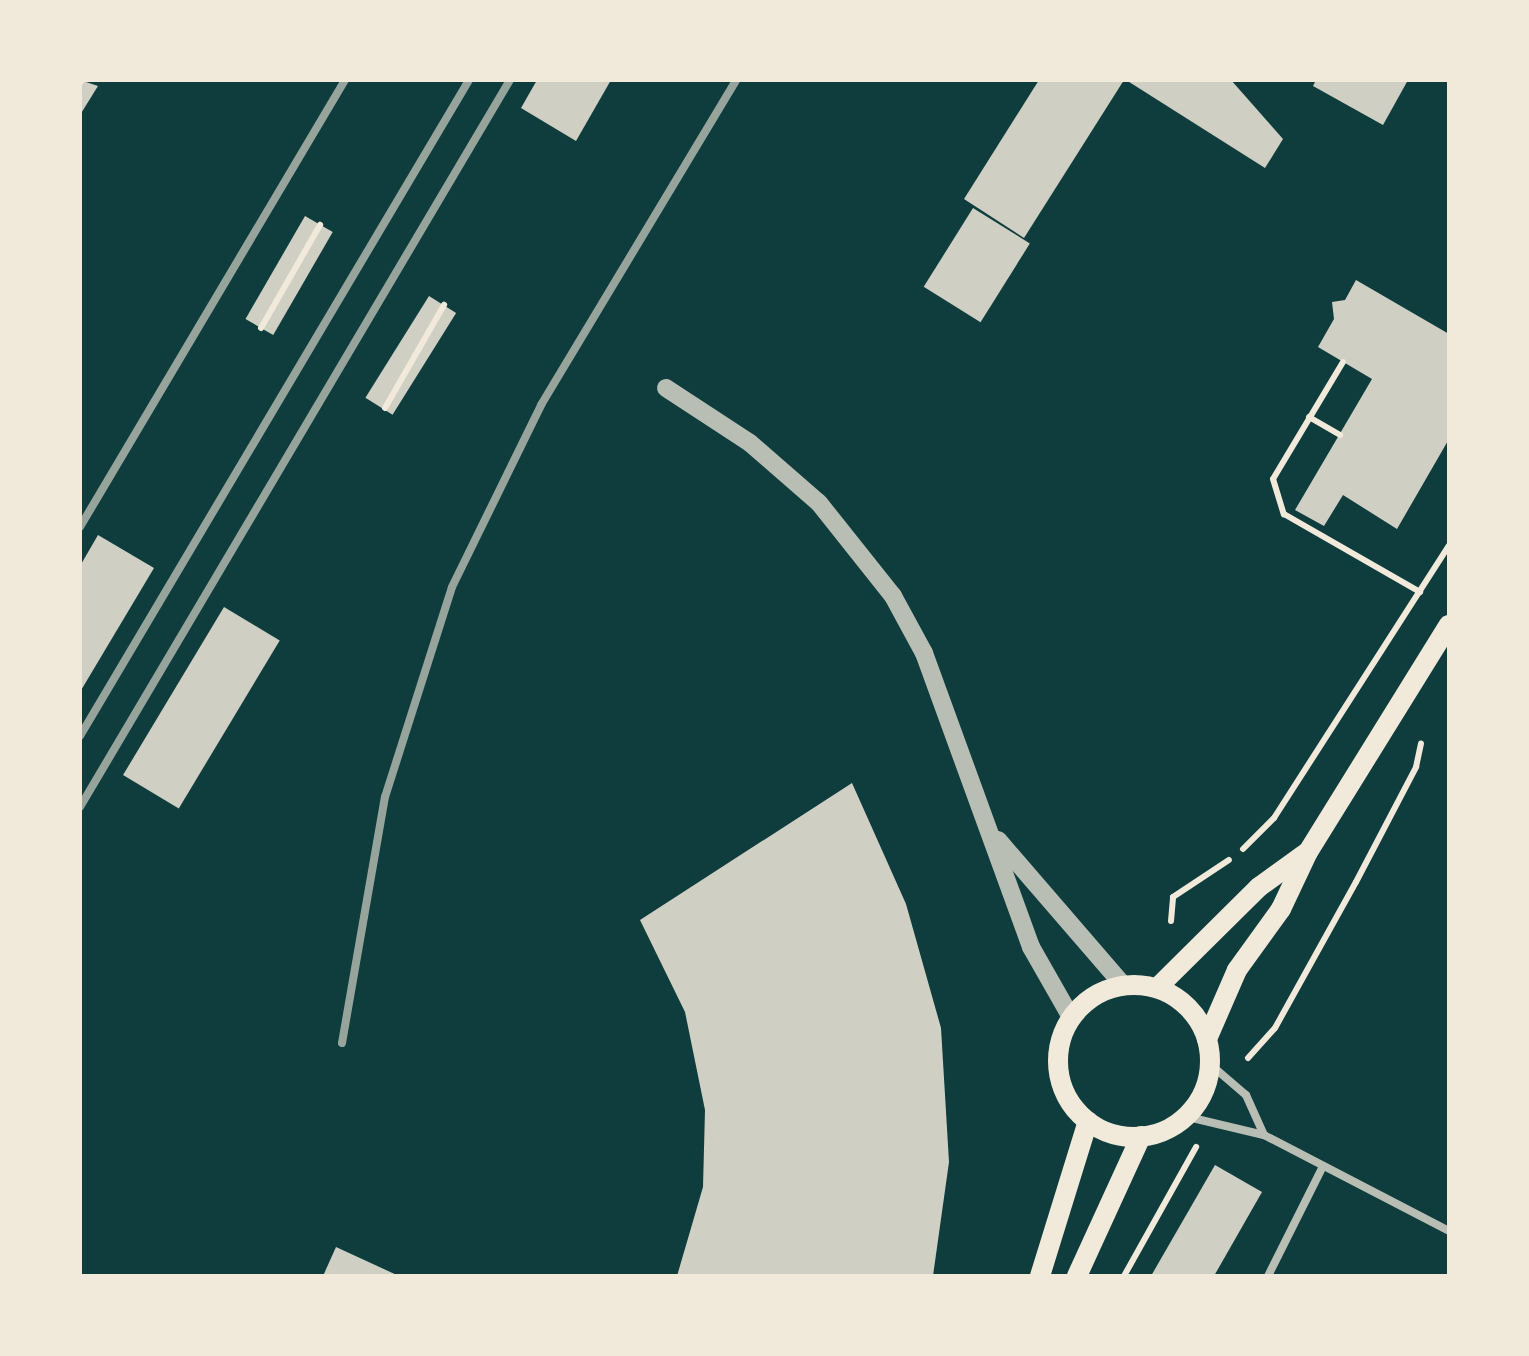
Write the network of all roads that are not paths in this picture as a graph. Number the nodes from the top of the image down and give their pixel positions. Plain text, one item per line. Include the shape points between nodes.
1 (666, 388) dead end
2 (1449, 625) edge
3 (994, 836) junction
4 (1308, 852) junction
5 (1124, 985) junction
6 (1158, 988) junction
7 (1071, 1017) junction
8 (1207, 1039) junction
9 (1211, 1065) junction
10 (1184, 1116) junction
11 (1088, 1121) junction
12 (1264, 1135) junction
13 (1141, 1136) junction
14 (1323, 1166) junction
15 (1449, 1231) edge
16 (1040, 1276) edge
17 (1078, 1276) edge
18 (1268, 1276) edge

1 - 3 street via 750,443 857,546 924,653
2 - 4 main road
3 - 5 street
3 - 7 street via 1031,946
4 - 6 main road via 1259,887
4 - 8 main road via 1280,908 1236,970
5 - 6 main road
5 - 7 main road via 1094,996
6 - 8 main road via 1189,1008
7 - 11 main road via 1060,1038 1060,1084
8 - 9 main road
9 - 10 main road via 1203,1097
9 - 12 lane via 1233,1084
10 - 12 lane
10 - 13 main road
11 - 13 main road via 1122,1136
11 - 16 main road
12 - 14 lane
13 - 17 main road
14 - 15 lane
14 - 18 lane

